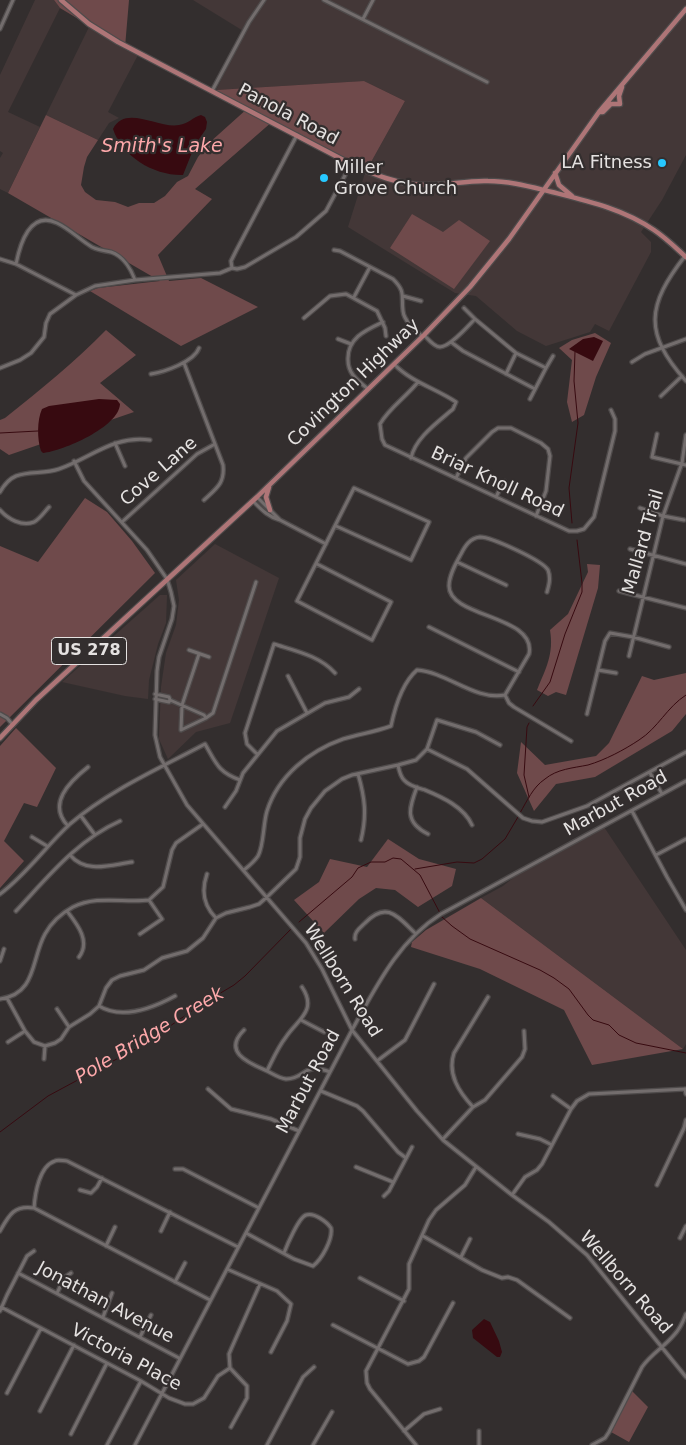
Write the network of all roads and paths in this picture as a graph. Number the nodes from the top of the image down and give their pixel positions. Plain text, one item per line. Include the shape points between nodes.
1 (13, 0) edge
2 (61, 0) edge
3 (264, 0) edge
4 (324, 0) edge
5 (373, 0) edge
6 (686, 9) edge
7 (363, 20) junction
8 (0, 29) edge
9 (487, 82) dead end
10 (624, 82) junction
11 (212, 91) junction
12 (599, 112) junction
13 (297, 135) junction
14 (351, 164) junction
15 (555, 173) junction
16 (543, 190) junction
17 (573, 197) junction
18 (334, 250) dead end
19 (685, 257) edge
20 (0, 258) edge
21 (16, 264) junction
22 (370, 267) junction
23 (232, 268) junction
24 (135, 280) junction
25 (76, 295) junction
26 (403, 296) junction
27 (354, 297) junction
28 (421, 301) dead end
29 (464, 308) dead end
30 (304, 318) dead end
31 (475, 319) junction
32 (383, 322) junction
33 (386, 336) dead end
34 (423, 336) junction
35 (338, 339) dead end
36 (686, 339) edge
37 (451, 342) junction
38 (351, 344) junction
39 (199, 348) dead end
40 (663, 348) junction
41 (516, 354) junction
42 (552, 356) dead end
43 (632, 362) dead end
44 (184, 363) junction
45 (394, 364) junction
46 (0, 368) edge
47 (546, 368) junction
48 (150, 374) dead end
49 (506, 374) junction
50 (682, 376) junction
51 (686, 381) edge
52 (418, 382) junction
53 (368, 389) junction
54 (535, 389) junction
55 (661, 396) dead end
56 (530, 399) dead end
57 (611, 410) dead end
58 (657, 434) dead end
59 (686, 435) edge
60 (150, 440) dead end
61 (114, 443) junction
62 (215, 444) junction
63 (411, 458) junction
64 (74, 462) junction
65 (684, 464) edge
66 (125, 466) dead end
67 (456, 478) junction
68 (504, 481) dead end
69 (271, 484) junction
70 (0, 492) edge
71 (496, 497) junction
72 (255, 499) junction
73 (204, 500) dead end
74 (49, 506) dead end
75 (640, 508) dead end
76 (0, 510) edge
77 (270, 510) junction
78 (536, 516) junction
79 (663, 516) junction
80 (280, 520) junction
81 (684, 520) dead end
82 (122, 522) junction
83 (336, 526) junction
84 (326, 544) junction
85 (630, 549) dead end
86 (653, 556) junction
87 (457, 562) junction
88 (317, 564) junction
89 (686, 564) edge
90 (167, 579) junction
91 (256, 582) dead end
92 (506, 584) dead end
93 (619, 591) dead end
94 (547, 592) dead end
95 (642, 597) junction
96 (686, 608) edge
97 (429, 627) dead end
98 (632, 637) junction
99 (669, 647) dead end
100 (189, 650) dead end
101 (199, 654) junction
102 (628, 656) dead end
103 (210, 657) dead end
104 (598, 670) junction
105 (519, 672) junction
106 (335, 673) dead end
107 (616, 673) dead end
108 (288, 676) dead end
109 (359, 689) dead end
110 (155, 694) junction
111 (505, 695) junction
112 (155, 699) junction
113 (170, 700) junction
114 (182, 706) junction
115 (308, 713) junction
116 (0, 714) edge
117 (587, 714) dead end
118 (206, 718) junction
119 (13, 724) junction
120 (0, 738) edge
121 (571, 741) dead end
122 (500, 745) dead end
123 (427, 749) junction
124 (686, 752) edge
125 (257, 754) junction
126 (165, 765) junction
127 (398, 765) junction
128 (88, 767) dead end
129 (650, 773) junction
130 (358, 774) junction
131 (240, 780) junction
132 (686, 781) edge
133 (417, 787) junction
134 (662, 794) junction
135 (225, 807) dead end
136 (632, 811) junction
137 (81, 816) junction
138 (120, 821) dead end
139 (203, 824) junction
140 (472, 825) dead end
141 (68, 826) junction
142 (428, 834) dead end
143 (95, 835) junction
144 (32, 837) dead end
145 (686, 839) edge
146 (361, 840) dead end
147 (47, 846) junction
148 (70, 855) junction
149 (655, 855) junction
150 (132, 862) dead end
151 (244, 870) junction
152 (207, 874) dead end
153 (0, 894) edge
154 (267, 897) junction
155 (150, 900) junction
156 (686, 910) edge
157 (16, 911) dead end
158 (67, 911) junction
159 (216, 918) junction
160 (140, 934) dead end
161 (416, 934) junction
162 (355, 939) dead end
163 (4, 949) dead end
164 (79, 957) dead end
165 (0, 962) edge
166 (434, 984) dead end
167 (302, 987) dead end
168 (176, 996) dead end
169 (488, 997) dead end
170 (7, 998) junction
171 (0, 999) edge
172 (99, 1006) junction
173 (57, 1009) dead end
174 (301, 1020) junction
175 (346, 1020) junction
176 (357, 1021) junction
177 (69, 1027) junction
178 (244, 1030) dead end
179 (352, 1030) junction
180 (25, 1031) junction
181 (524, 1031) dead end
182 (324, 1032) dead end
183 (8, 1042) dead end
184 (45, 1046) junction
185 (44, 1059) dead end
186 (377, 1061) junction
187 (267, 1071) junction
188 (330, 1072) junction
189 (208, 1089) dead end
190 (686, 1089) edge
191 (321, 1091) junction
192 (686, 1094) edge
193 (553, 1096) dead end
194 (472, 1107) junction
195 (571, 1109) junction
196 (686, 1120) edge
197 (299, 1131) junction
198 (518, 1134) dead end
199 (443, 1140) junction
200 (552, 1145) junction
201 (412, 1147) dead end
202 (406, 1158) junction
203 (356, 1167) dead end
204 (476, 1167) junction
205 (175, 1169) dead end
206 (102, 1178) junction
207 (393, 1182) junction
208 (657, 1185) dead end
209 (80, 1190) dead end
210 (512, 1195) junction
211 (384, 1196) dead end
212 (34, 1208) junction
213 (259, 1208) junction
214 (170, 1212) junction
215 (686, 1226) edge
216 (115, 1227) dead end
217 (161, 1230) dead end
218 (0, 1231) edge
219 (246, 1233) junction
220 (423, 1236) junction
221 (680, 1238) dead end
222 (470, 1239) dead end
223 (106, 1246) junction
224 (238, 1248) junction
225 (34, 1251) dead end
226 (284, 1253) junction
227 (461, 1256) junction
228 (185, 1263) dead end
229 (227, 1269) junction
230 (18, 1273) junction
231 (70, 1273) dead end
232 (360, 1278) dead end
233 (175, 1282) junction
234 (260, 1284) junction
235 (57, 1293) junction
236 (112, 1293) dead end
237 (210, 1300) junction
238 (404, 1301) junction
239 (454, 1303) dead end
240 (0, 1309) edge
241 (686, 1314) edge
242 (151, 1315) dead end
243 (103, 1317) junction
244 (570, 1318) dead end
245 (333, 1325) dead end
246 (41, 1328) junction
247 (140, 1336) junction
248 (74, 1345) junction
249 (662, 1346) junction
250 (378, 1349) junction
251 (271, 1352) dead end
252 (179, 1358) junction
253 (107, 1362) junction
254 (314, 1367) dead end
255 (230, 1368) junction
256 (686, 1376) edge
257 (141, 1380) junction
258 (161, 1393) junction
259 (7, 1394) dead end
260 (440, 1409) dead end
261 (40, 1411) dead end
262 (332, 1412) dead end
263 (231, 1427) dead end
264 (479, 1430) dead end
265 (404, 1431) junction
266 (71, 1434) dead end
267 (107, 1445) edge
268 (135, 1445) edge
269 (266, 1445) edge
270 (313, 1445) edge
271 (416, 1445) edge
272 (479, 1445) edge
273 (592, 1445) edge

1 - 8 street
2 - 11 main road, Panola Road via 89,24 118,42
3 - 11 street
4 - 7 street
5 - 7 street
6 - 10 main road, Covington Highway / US 278
7 - 9 street
10 - 12 main road, Covington Highway / US 278
10 - 12 main road via 620,104 611,104
11 - 13 main road, Panola Road
12 - 15 main road, Covington Highway / US 278
13 - 14 main road, Panola Road
13 - 23 street via 238,246 231,261
14 - 16 main road, Panola Road via 396,182 424,185 487,181
14 - 23 street via 326,211 296,237 245,267
15 - 16 main road, Covington Highway / US 278
15 - 17 main road via 559,185
16 - 17 main road, Panola Road
16 - 34 main road, Covington Highway / US 278 via 484,272
17 - 19 main road, Panola Road via 610,207 639,221 655,230
18 - 22 street
19 - 40 street via 674,270 656,306 655,328
20 - 21 street
21 - 24 street via 29,228 36,222 50,220 94,248 118,256 127,264
21 - 25 street
22 - 26 street via 393,279
22 - 27 street
23 - 24 street via 220,273
24 - 25 street via 95,286
25 - 46 street via 50,314 44,337 32,353
26 - 28 street
26 - 34 street via 404,316
27 - 30 street via 346,294 330,296
27 - 32 street via 377,311
29 - 31 street
31 - 37 street
31 - 41 street
32 - 33 street
32 - 38 street via 360,334
34 - 37 street via 440,347
34 - 45 main road, Covington Highway / US 278
35 - 38 street
36 - 40 street
37 - 49 street via 463,352
38 - 53 street via 348,354 350,369
39 - 44 street via 193,358
40 - 43 street
40 - 50 street
41 - 47 street
41 - 49 street
42 - 47 street
44 - 48 street
44 - 62 street
45 - 52 street
45 - 53 main road, Covington Highway / US 278
47 - 54 street
49 - 54 street
50 - 51 street
50 - 55 street
52 - 63 street, Briar Knoll Road via 380,424 386,445
52 - 63 street via 456,402 420,440
53 - 69 main road, Covington Highway / US 278
54 - 56 street
57 - 78 street, Briar Knoll Road via 615,431 590,524 577,531 569,531
58 - 65 street via 652,457
59 - 65 street, Mallard Trail
60 - 61 street via 131,439
61 - 64 street
61 - 66 street
62 - 73 street via 224,474 222,483
62 - 82 street, Cove Lane via 198,454
63 - 67 street, Briar Knoll Road
64 - 70 street via 49,472 15,476
64 - 82 street via 84,481
65 - 79 street, Mallard Trail
67 - 71 street, Briar Knoll Road
67 - 78 street via 466,458 492,432 498,428 511,428 541,443 550,456 546,491
68 - 71 street
69 - 72 main road, Covington Highway / US 278
69 - 77 main road via 266,497
71 - 78 street, Briar Knoll Road
72 - 77 street
72 - 80 street via 265,513
72 - 90 main road, Covington Highway / US 278
74 - 76 street via 34,522 26,524 11,519
75 - 79 street
77 - 80 street
79 - 81 street
79 - 86 street, Mallard Trail
80 - 84 street
82 - 90 street
83 - 83 street via 354,488 429,522 411,560
83 - 84 street
84 - 88 street
85 - 86 street
86 - 89 street
86 - 95 street, Mallard Trail
87 - 92 street
87 - 94 street via 465,546 475,538 492,540 544,565 550,576
87 - 105 street via 449,586 455,600 526,637 529,654
88 - 88 street via 297,601 372,640 391,602
90 - 110 street, Wellborn Road via 174,612 159,657
90 - 119 main road, Covington Highway / US 278
91 - 118 street via 213,713
93 - 95 street
95 - 96 street
95 - 98 street, Mallard Trail
97 - 105 street
98 - 99 street
98 - 102 street, Mallard Trail
98 - 104 street via 610,633
100 - 101 street
101 - 103 street
101 - 114 street
104 - 107 street
104 - 117 street
105 - 111 street
106 - 125 street via 328,665 309,655 274,644 245,734 247,744
108 - 115 street
109 - 115 street via 349,697 325,703
110 - 112 street, Wellborn Road
110 - 113 street
111 - 121 street via 514,707
111 - 151 street via 492,696 417,670 404,686 391,726 330,745 304,760 286,777 268,809 258,857
112 - 113 street
112 - 126 street, Wellborn Road via 155,735
113 - 114 street
114 - 118 street via 204,714
114 - 118 street via 181,730
115 - 125 street via 277,731
116 - 119 street
119 - 120 main road, Covington Highway / US 278
122 - 123 street via 476,732 437,720
123 - 127 street via 416,760
123 - 129 street via 467,769 523,818 532,821 550,820 587,806
124 - 129 street
125 - 131 street
126 - 131 street via 205,744 220,770
126 - 137 street
126 - 139 street, Wellborn Road via 187,805
127 - 130 street
127 - 133 street via 404,780
128 - 141 street via 59,801 59,812
129 - 134 street
130 - 146 street via 365,810
130 - 154 street via 332,785 311,808 302,828 299,864
131 - 135 street
132 - 134 street, Marbut Road
133 - 140 street via 446,799
133 - 142 street via 410,812 413,824
134 - 136 street, Marbut Road
136 - 149 street
136 - 161 street, Marbut Road via 447,911
137 - 141 street
137 - 143 street
138 - 143 street
139 - 151 street, Wellborn Road
139 - 155 street via 176,843 163,887
141 - 147 street
143 - 148 street
144 - 147 street
145 - 149 street
147 - 153 street
148 - 150 street via 77,863 90,868
148 - 157 street
149 - 156 street
151 - 154 street, Wellborn Road
152 - 159 street via 204,897
154 - 159 street via 250,908 226,912
154 - 175 street, Wellborn Road via 306,943
155 - 158 street via 95,901
155 - 160 street via 162,919
158 - 164 street via 83,937
158 - 170 street via 44,934 30,977 22,990
159 - 172 street via 203,938 187,951 112,980
161 - 162 street via 397,914 378,912 357,931
161 - 176 street, Marbut Road via 382,974
163 - 165 street
166 - 186 street via 405,1040
167 - 174 street via 308,1002
168 - 172 street via 130,1013 118,1014
169 - 194 street via 452,1061 458,1088
170 - 171 street
170 - 180 street
172 - 177 street
173 - 177 street
174 - 182 street
174 - 187 street via 287,1034
175 - 176 street
175 - 179 street, Wellborn Road
176 - 179 street, Marbut Road
177 - 184 street via 55,1044
178 - 187 street via 238,1037 236,1049 248,1062
179 - 186 street, Wellborn Road
179 - 188 street, Marbut Road
180 - 183 street
180 - 184 street via 34,1042
181 - 194 street via 522,1057 485,1100
184 - 185 street
186 - 199 street, Wellborn Road
187 - 188 street via 285,1078 293,1078 312,1068
188 - 191 street, Marbut Road
189 - 197 street via 231,1109 271,1119
190 - 192 street
190 - 195 street via 589,1094
191 - 197 street, Marbut Road
191 - 202 street via 363,1110
193 - 195 street
194 - 199 street
195 - 200 street
196 - 208 street
197 - 213 street, Marbut Road
198 - 200 street
199 - 204 street, Wellborn Road
200 - 210 street via 542,1164 525,1177
201 - 202 street
202 - 207 street
203 - 207 street
204 - 210 street, Wellborn Road
204 - 220 street via 465,1185 436,1210
205 - 213 street via 183,1169
206 - 209 street via 91,1193
206 - 212 street via 67,1161 55,1161 42,1174
206 - 214 street
207 - 211 street
210 - 249 street, Wellborn Road via 549,1222 586,1256
212 - 218 street via 13,1212
212 - 223 street
213 - 219 street, Marbut Road
214 - 217 street
214 - 224 street
215 - 221 street
216 - 223 street
219 - 224 street, Marbut Road
219 - 226 street
220 - 227 street
220 - 238 street via 409,1264 410,1289
222 - 227 street
223 - 233 street
224 - 229 street, Marbut Road
225 - 230 street via 27,1256
226 - 226 street via 313,1266 331,1236 331,1228 315,1216 306,1215
227 - 244 street via 482,1270 517,1280
228 - 233 street
229 - 234 street
229 - 237 street, Marbut Road
230 - 235 street, Jonathan Avenue
230 - 240 street
231 - 235 street
232 - 238 street
233 - 237 street
234 - 251 street via 277,1291 291,1304 287,1321
234 - 255 street via 229,1354
235 - 243 street, Jonathan Avenue
236 - 243 street
237 - 252 street, Marbut Road
238 - 250 street
239 - 250 street via 419,1361 408,1364
240 - 246 street, Victoria Place
241 - 249 street via 680,1328
242 - 247 street
243 - 247 street, Jonathan Avenue
245 - 250 street
246 - 248 street, Victoria Place
246 - 259 street
247 - 252 street, Jonathan Avenue
248 - 253 street, Victoria Place
248 - 261 street
249 - 256 street, Wellborn Road
249 - 273 street via 642,1367 605,1438
250 - 265 street via 366,1371 368,1383
252 - 258 street, Marbut Road
253 - 257 street, Victoria Place
253 - 266 street
254 - 269 street via 303,1377
255 - 258 street, Victoria Place via 218,1376 204,1398 192,1404 179,1403
255 - 263 street via 247,1386 247,1398
257 - 258 street, Victoria Place
257 - 267 street
258 - 268 street, Marbut Road
260 - 265 street via 424,1414
262 - 270 street
264 - 272 street
265 - 271 street

